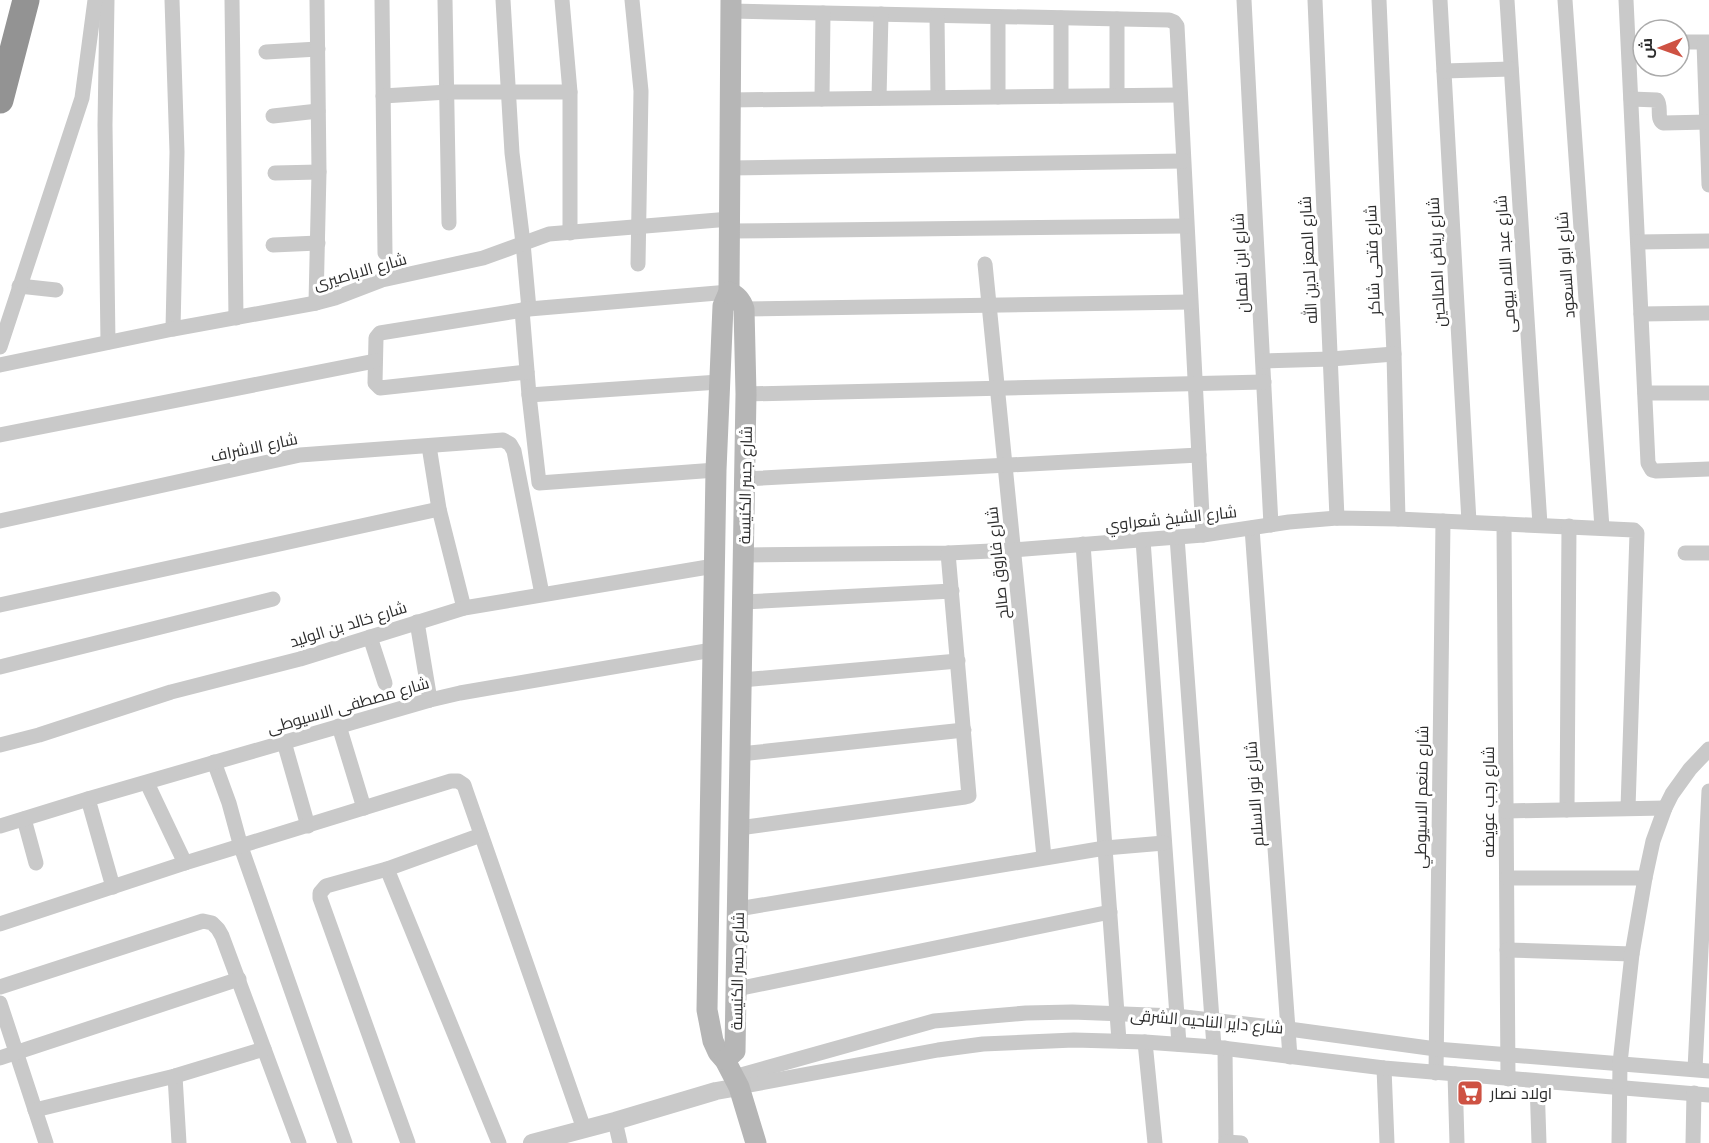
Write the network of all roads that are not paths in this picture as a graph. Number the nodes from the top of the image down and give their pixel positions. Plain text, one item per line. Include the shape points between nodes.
1 (26, 0) edge
2 (95, 0) edge
3 (107, 0) edge
4 (172, 0) edge
5 (232, 0) edge
6 (317, 0) edge
7 (382, 0) edge
8 (445, 0) edge
9 (504, 0) edge
10 (562, 0) edge
11 (632, 0) edge
12 (1244, 0) edge
13 (1315, 0) edge
14 (1379, 0) edge
15 (1440, 0) edge
16 (1507, 0) edge
17 (1565, 0) edge
18 (1626, 0) edge
19 (731, 6) edge
20 (822, 13) junction
21 (881, 14) junction
22 (938, 16) junction
23 (998, 17) junction
24 (1061, 18) junction
25 (1117, 19) junction
26 (1706, 42) edge
27 (318, 49) junction
28 (266, 52) dead end
29 (1511, 69) junction
30 (1444, 71) junction
31 (448, 92) junction
32 (508, 92) junction
33 (570, 92) junction
34 (1117, 95) junction
35 (1179, 95) junction
36 (383, 96) junction
37 (1061, 96) junction
38 (938, 97) junction
39 (998, 97) junction
40 (879, 98) junction
41 (822, 99) junction
42 (1631, 99) junction
43 (0, 100) edge
44 (730, 100) junction
45 (318, 111) junction
46 (273, 116) dead end
47 (1708, 122) edge
48 (1183, 161) junction
49 (730, 168) junction
50 (275, 172) dead end
51 (319, 172) junction
52 (1709, 185) edge
53 (449, 223) dead end
54 (730, 225) junction
55 (1186, 226) junction
56 (638, 227) junction
57 (570, 233) junction
58 (1709, 241) edge
59 (1638, 242) junction
60 (318, 243) junction
61 (523, 243) junction
62 (273, 245) dead end
63 (385, 253) dead end
64 (638, 264) dead end
65 (985, 264) dead end
66 (19, 286) junction
67 (56, 290) dead end
68 (729, 292) junction
69 (1190, 302) junction
70 (316, 303) junction
71 (989, 305) junction
72 (526, 309) junction
73 (744, 309) junction
74 (1709, 313) edge
75 (1641, 314) junction
76 (236, 318) junction
77 (173, 330) junction
78 (108, 342) junction
79 (0, 347) edge
80 (1394, 354) junction
81 (1331, 359) junction
82 (375, 361) junction
83 (1263, 361) junction
84 (0, 365) edge
85 (527, 372) junction
86 (719, 382) junction
87 (1264, 382) junction
88 (1195, 383) junction
89 (997, 388) junction
90 (1645, 393) junction
91 (1709, 393) edge
92 (747, 394) junction
93 (529, 395) junction
94 (0, 435) edge
95 (429, 446) junction
96 (1199, 455) junction
97 (1005, 465) junction
98 (1709, 469) edge
99 (716, 470) junction
100 (745, 478) junction
101 (439, 509) junction
102 (1337, 518) junction
103 (1398, 519) junction
104 (0, 521) edge
105 (1443, 521) junction
106 (1469, 522) junction
107 (1504, 524) junction
108 (1271, 525) junction
109 (1540, 525) junction
110 (1569, 526) junction
111 (1252, 528) junction
112 (1602, 528) junction
113 (1203, 535) junction
114 (1177, 537) junction
115 (1143, 540) junction
116 (1083, 544) junction
117 (1013, 550) junction
118 (948, 553) junction
119 (1709, 553) edge
120 (1685, 554) dead end
121 (744, 555) junction
122 (714, 566) junction
123 (952, 591) junction
124 (542, 594) junction
125 (273, 599) dead end
126 (743, 602) junction
127 (0, 605) edge
128 (464, 608) junction
129 (417, 622) junction
130 (370, 637) junction
131 (712, 650) junction
132 (958, 661) junction
133 (0, 668) edge
134 (742, 680) junction
135 (385, 683) dead end
136 (430, 700) junction
137 (339, 726) junction
138 (964, 730) junction
139 (284, 742) junction
140 (0, 745) edge
141 (1709, 749) edge
142 (740, 754) junction
143 (214, 762) junction
144 (147, 783) junction
145 (1709, 791) edge
146 (88, 799) junction
147 (364, 808) junction
148 (1628, 808) junction
149 (1665, 808) junction
150 (1567, 810) junction
151 (1506, 811) junction
152 (24, 819) junction
153 (0, 826) edge
154 (308, 826) junction
155 (739, 828) junction
156 (481, 835) junction
157 (1164, 843) junction
158 (241, 847) junction
159 (1105, 848) junction
160 (1044, 857) junction
161 (36, 863) dead end
162 (185, 863) junction
163 (387, 869) junction
164 (1507, 878) junction
165 (1645, 878) junction
166 (113, 887) junction
167 (738, 909) junction
168 (1110, 912) junction
169 (0, 924) edge
170 (1507, 950) junction
171 (1632, 954) junction
172 (239, 979) junction
173 (0, 987) edge
174 (737, 989) junction
175 (0, 1003) edge
176 (1118, 1013) junction
177 (1176, 1016) junction
178 (1211, 1019) junction
179 (1289, 1029) junction
180 (1119, 1041) junction
181 (1145, 1042) junction
182 (1179, 1044) junction
183 (1220, 1048) junction
184 (264, 1049) junction
185 (1436, 1049) junction
186 (16, 1053) junction
187 (1508, 1055) junction
188 (1290, 1057) junction
189 (0, 1058) edge
190 (1620, 1063) junction
191 (1384, 1068) junction
192 (1702, 1070) edge
193 (1436, 1073) junction
194 (1455, 1074) junction
195 (732, 1075) junction
196 (175, 1076) junction
197 (1508, 1079) junction
198 (1537, 1082) junction
199 (1619, 1087) junction
200 (1701, 1094) edge
201 (35, 1110) junction
202 (615, 1121) junction
203 (584, 1129) junction
204 (46, 1143) edge
205 (179, 1143) edge
206 (299, 1143) edge
207 (345, 1143) edge
208 (408, 1143) edge
209 (499, 1143) edge
210 (532, 1143) edge
211 (620, 1143) edge
212 (756, 1143) edge
213 (1155, 1143) edge
214 (1231, 1143) edge
215 (1387, 1143) edge
216 (1457, 1143) edge
217 (1539, 1143) edge
218 (1619, 1143) edge
219 (1693, 1143) edge

1 - 43 highway
2 - 66 street via 82,98
3 - 78 street
4 - 77 street via 177,152
5 - 76 street
6 - 27 street
7 - 36 street
8 - 31 street
9 - 32 street
10 - 33 street
11 - 56 street via 641,91
12 - 83 street, شارع ابن لقمان
13 - 81 street, شارع المعز لدين الله
14 - 80 street, شارع فتحى شاكر
15 - 30 street, شارع رياض الصالحين
16 - 29 street, شارع عبد اللاه بيومى
17 - 112 street, شارع ابو السعود
18 - 42 street
19 - 20 street
19 - 44 main road, شارع جسر الكنيسة
20 - 21 street
20 - 41 street
21 - 22 street
21 - 40 street
22 - 23 street
22 - 38 street
23 - 24 street
23 - 39 street
24 - 25 street
24 - 37 street
25 - 34 street
25 - 35 street via 1174,22
26 - 47 street
27 - 28 street
27 - 45 street
29 - 30 street
29 - 109 street, شارع عبد اللاه بيومى
30 - 106 street, شارع رياض الصالحين
31 - 32 street
31 - 36 street
31 - 53 street
32 - 33 street
32 - 61 street
33 - 57 street
34 - 35 street
34 - 37 street
35 - 48 street
36 - 63 street
37 - 39 street
38 - 39 street
38 - 40 street
40 - 41 street
41 - 44 street
42 - 47 street via 1657,100 1663,123
42 - 59 street
44 - 49 main road, شارع جسر الكنيسة
45 - 46 street
45 - 51 street
47 - 52 street
48 - 49 street
48 - 55 street
49 - 54 main road, شارع جسر الكنيسة
50 - 51 street
51 - 60 street
54 - 55 street, شارع الاباصيرى
54 - 56 street, شارع الاباصيرى
54 - 68 main road, شارع جسر الكنيسة
55 - 69 street
56 - 57 street, شارع الاباصيرى
56 - 64 street
57 - 61 street, شارع الاباصيرى via 549,234
58 - 59 street
59 - 75 street
60 - 62 street
60 - 70 street
61 - 70 street, شارع الاباصيرى via 483,258 382,280
61 - 72 street
65 - 71 street, شارع فاروق صالح
66 - 67 street
66 - 79 street
68 - 72 street
68 - 73 main road via 742,301
68 - 86 main road, شارع جسر الكنيسة via 723,306
69 - 71 street
69 - 88 street
70 - 76 street, شارع الاباصيرى
71 - 73 street
71 - 89 street, شارع فاروق صالح
72 - 82 street via 380,333 376,338
72 - 85 street
73 - 92 main road, شارع جسر الكنيسة
74 - 75 street
75 - 90 street
76 - 77 street, شارع الاباصيرى
77 - 78 street, شارع الاباصيرى
78 - 84 street, شارع الاباصيرى
80 - 81 street
80 - 103 street, شارع فتحى شاكر
81 - 83 street
81 - 102 street, شارع المعز لدين الله
82 - 85 street via 375,383 380,388
82 - 94 street
83 - 87 street, شارع ابن لقمان
85 - 93 street
86 - 93 street
86 - 99 main road, شارع جسر الكنيسة
87 - 88 street
87 - 108 street, شارع ابن لقمان
88 - 89 street
88 - 96 street
89 - 92 street
89 - 97 street, شارع فاروق صالح
90 - 91 street
90 - 98 street via 1648,463 1652,470
92 - 100 main road, شارع جسر الكنيسة
93 - 99 street via 538,481 543,484
95 - 101 street
95 - 104 street, شارع الاشراف via 300,455
95 - 124 street, شارع الاشراف via 503,440 510,444
96 - 97 street
96 - 113 street
97 - 100 street
97 - 117 street, شارع فاروق صالح
99 - 122 main road, شارع جسر الكنيسة
100 - 121 main road, شارع جسر الكنيسة
101 - 127 street
101 - 128 street
102 - 103 street, شارع الشيخ شعراوي
102 - 108 street, شارع الشيخ شعراوي
103 - 105 street, شارع الشيخ شعراوي
105 - 106 street, شارع الشيخ شعراوي
105 - 185 street, شارع منعم الاسيوطي
106 - 107 street, شارع الشيخ شعراوي
107 - 109 street, شارع الشيخ شعراوي
107 - 151 street, شارع رجب عويضه
108 - 111 street, شارع الشيخ شعراوي
109 - 110 street, شارع الشيخ شعراوي
110 - 112 street, شارع الشيخ شعراوي
110 - 150 street
111 - 113 street, شارع الشيخ شعراوي
111 - 179 street, شارع نور الاسلام
112 - 148 street, شارع الشيخ شعراوي via 1633,529 1637,533
113 - 114 street, شارع الشيخ شعراوي
114 - 115 street, شارع الشيخ شعراوي
114 - 178 street
115 - 116 street, شارع الشيخ شعراوي
115 - 157 street
116 - 117 street, شارع الشيخ شعراوي
116 - 159 street
117 - 118 street, شارع الشيخ شعراوي
117 - 160 street, شارع فاروق صالح
118 - 121 street, شارع الشيخ شعراوي
118 - 123 street
119 - 120 street
121 - 126 main road, شارع جسر الكنيسة
122 - 124 street, شارع خالد بن الوليد
122 - 131 main road, شارع جسر الكنيسة
123 - 126 street
123 - 132 street
124 - 128 street, شارع خالد بن الوليد
125 - 133 street
126 - 134 main road, شارع جسر الكنيسة
128 - 129 street, شارع خالد بن الوليد
129 - 130 street, شارع خالد بن الوليد
129 - 136 street
130 - 135 street
130 - 140 street, شارع خالد بن الوليد
131 - 136 street, شارع مصطفى الاسيوطى
131 - 195 main road, شارع جسر الكنيسة via 707,1010 713,1041
132 - 134 street
132 - 138 street
134 - 142 main road, شارع جسر الكنيسة
136 - 137 street, شارع مصطفى الاسيوطى
137 - 139 street, شارع مصطفى الاسيوطى
137 - 147 street
138 - 142 street
138 - 155 street via 969,796 965,798
139 - 143 street, شارع مصطفى الاسيوطى
139 - 154 street
141 - 149 street via 1689,769
142 - 155 main road, شارع جسر الكنيسة
143 - 144 street, شارع مصطفى الاسيوطى
143 - 158 street
144 - 146 street, شارع مصطفى الاسيوطى
144 - 162 street
145 - 192 street
146 - 152 street, شارع مصطفى الاسيوطى
146 - 166 street
147 - 154 street
147 - 156 street via 458,781 464,785
148 - 149 street
148 - 150 street
149 - 165 street
150 - 151 street
151 - 164 street, شارع رجب عويضه
152 - 153 street, شارع مصطفى الاسيوطى
152 - 161 street
154 - 158 street
155 - 167 main road, شارع جسر الكنيسة
156 - 163 street
156 - 203 street
157 - 159 street
157 - 177 street
158 - 162 street
158 - 207 street
159 - 160 street
159 - 168 street
160 - 167 street
162 - 166 street
163 - 208 street via 326,886 320,898
163 - 209 street
164 - 165 street
164 - 170 street, شارع رجب عويضه
165 - 171 street
166 - 169 street
167 - 174 main road, شارع جسر الكنيسة
168 - 174 street
168 - 176 street
170 - 171 street
170 - 187 street, شارع رجب عويضه
171 - 190 street
172 - 173 street via 218,929 203,921
172 - 184 street
172 - 186 street
174 - 195 main road, شارع جسر الكنيسة
175 - 186 street
176 - 177 street, شارع داير الناحيه الشرقى
176 - 180 street
176 - 195 street, شارع داير الناحيه الشرقى via 1026,1013 934,1021
177 - 178 street, شارع داير الناحيه الشرقى
177 - 182 street
178 - 179 street, شارع داير الناحيه الشرقى
178 - 183 street
179 - 185 street, شارع داير الناحيه الشرقى
179 - 188 street, شارع نور الاسلام
180 - 181 street, شارع داير الناحيه الشرقى
180 - 195 street, شارع داير الناحيه الشرقى via 1028,1041
181 - 182 street, شارع داير الناحيه الشرقى
181 - 213 street
182 - 183 street, شارع داير الناحيه الشرقى
183 - 188 street, شارع داير الناحيه الشرقى
183 - 214 street
184 - 196 street
184 - 206 street
185 - 187 street, شارع داير الناحيه الشرقى
185 - 193 street, شارع منعم الاسيوطي
186 - 189 street
186 - 201 street
187 - 190 street, شارع داير الناحيه الشرقى
187 - 197 street, شارع رجب عويضه
188 - 191 street, شارع داير الناحيه الشرقى
190 - 192 street, شارع داير الناحيه الشرقى
190 - 199 street
191 - 193 street, شارع داير الناحيه الشرقى
191 - 215 street
193 - 194 street, شارع داير الناحيه الشرقى
194 - 197 street, شارع داير الناحيه الشرقى
194 - 216 street
195 - 202 street, شارع داير الناحيه الشرقى via 716,1091
195 - 212 main road
196 - 201 street
196 - 205 street
197 - 198 street, شارع داير الناحيه الشرقى
198 - 199 street, شارع داير الناحيه الشرقى
198 - 217 street
199 - 200 street, شارع داير الناحيه الشرقى
199 - 218 street
200 - 219 street
201 - 204 street
202 - 203 street, شارع داير الناحيه الشرقى
202 - 211 street
203 - 210 street, شارع داير الناحيه الشرقى

